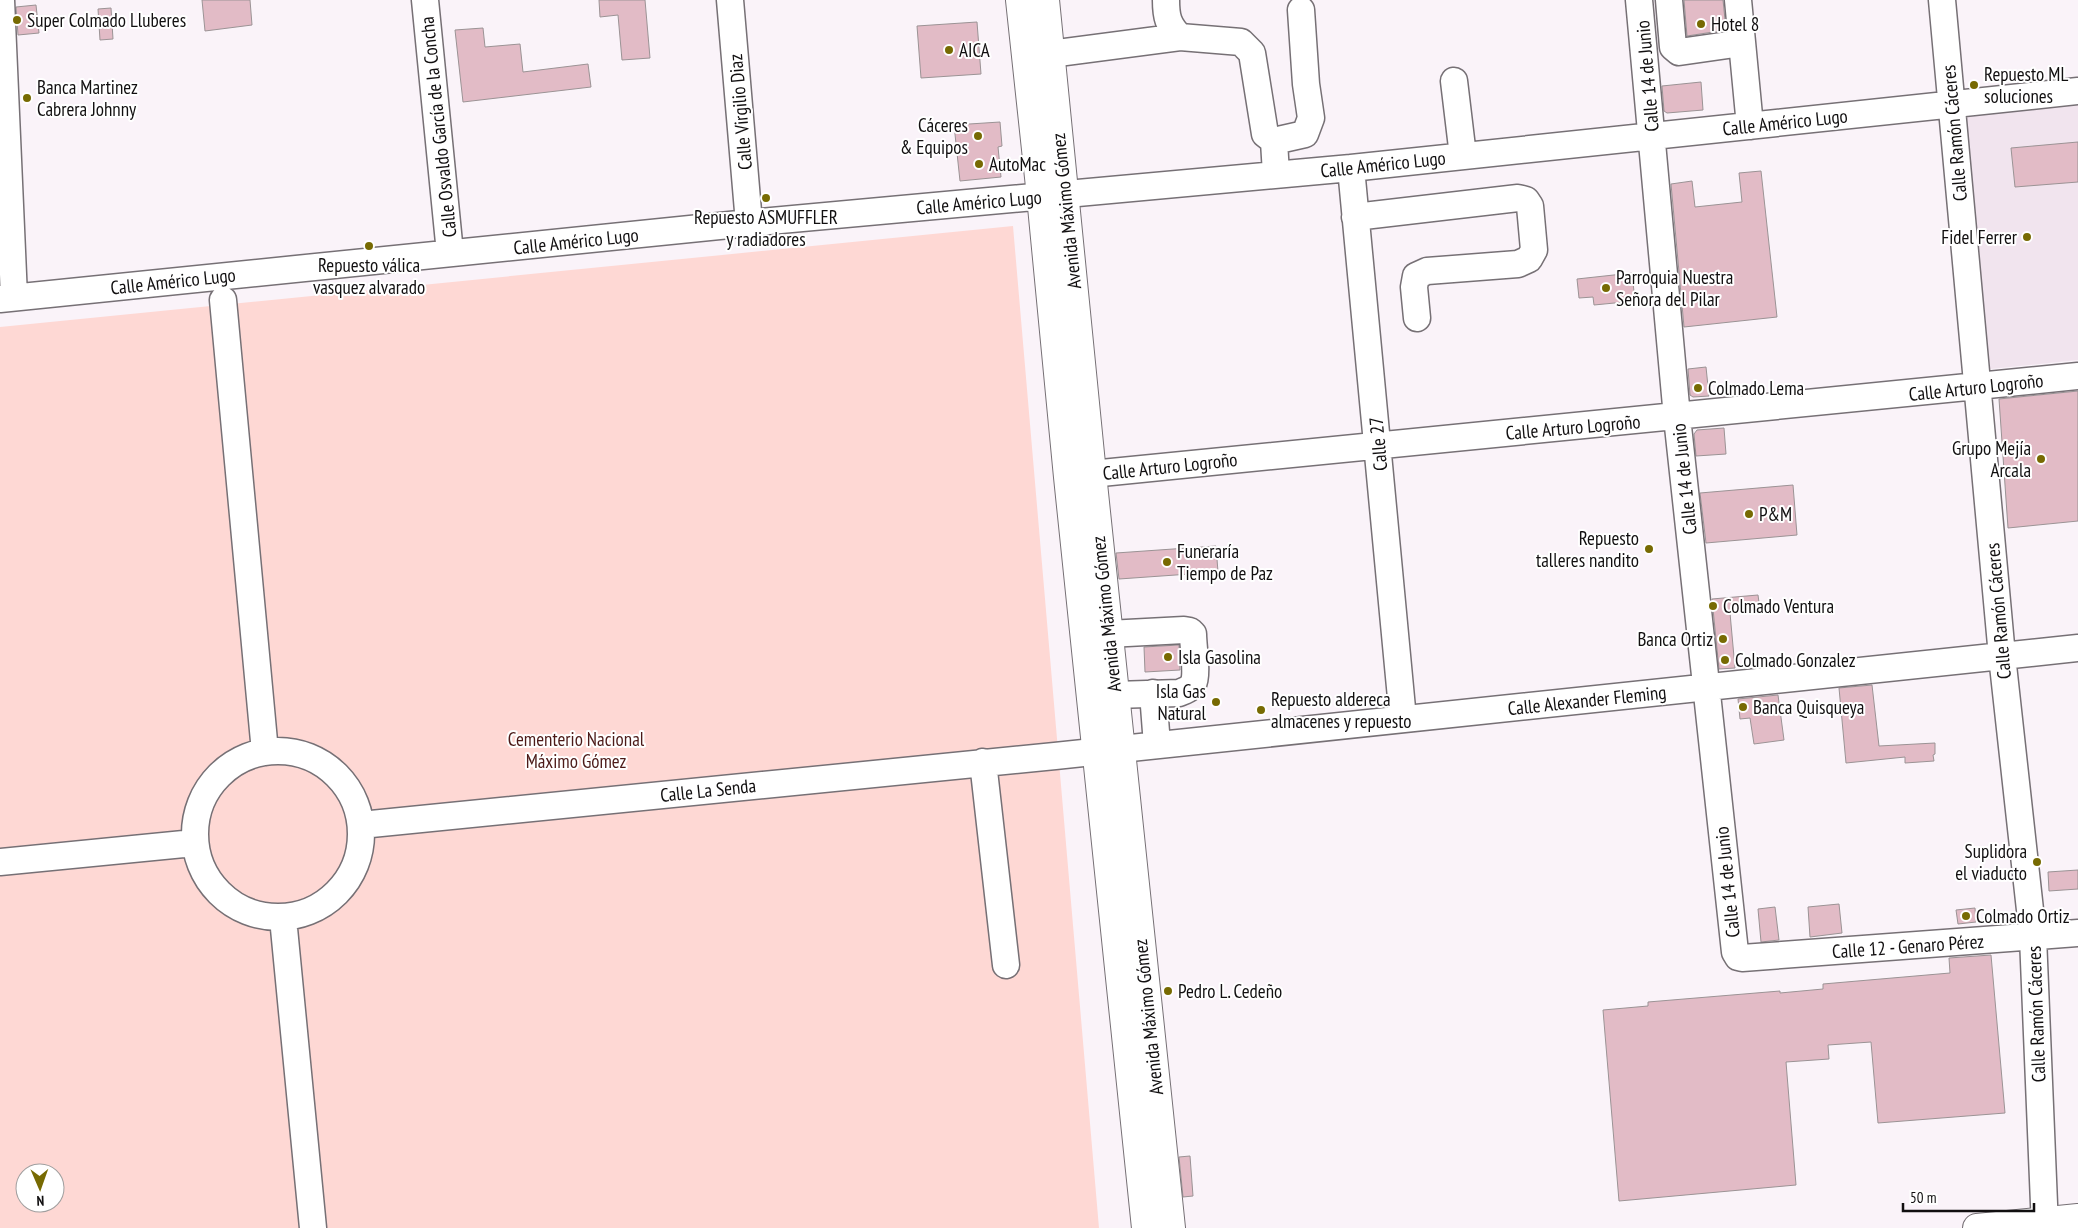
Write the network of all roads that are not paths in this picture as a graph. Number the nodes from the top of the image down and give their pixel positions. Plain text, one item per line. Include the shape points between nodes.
1 (1, 0) edge
2 (425, 0) edge
3 (730, 0) edge
4 (1020, 0) edge
5 (1045, 0) edge
6 (1166, 0) edge
7 (1640, 0) edge
8 (1670, 0) edge
9 (1738, 0) edge
10 (1942, 0) edge
11 (1301, 10) dead end
12 (1180, 37) junction
13 (1742, 43) junction
14 (1050, 54) junction
15 (1454, 81) dead end
16 (2078, 91) edge
17 (1952, 103) junction
18 (1750, 126) junction
19 (1652, 136) junction
20 (1274, 140) junction
21 (1463, 156) junction
22 (1351, 168) junction
23 (1276, 174) junction
24 (1053, 195) junction
25 (1355, 217) junction
26 (749, 223) junction
27 (450, 253) junction
28 (7, 298) edge
29 (223, 300) dead end
30 (1417, 318) dead end
31 (2078, 376) edge
32 (1977, 386) junction
33 (1677, 417) junction
34 (1378, 445) junction
35 (1080, 476) junction
36 (1108, 634) junction
37 (2078, 648) edge
38 (2002, 656) junction
39 (1706, 688) junction
40 (1153, 694) junction
41 (1114, 695) junction
42 (1403, 719) junction
43 (1157, 745) junction
44 (1108, 750) junction
45 (265, 752) junction
46 (983, 762) junction
47 (361, 825) junction
48 (194, 843) junction
49 (0, 862) edge
50 (283, 918) junction
51 (2078, 932) edge
52 (2033, 937) junction
53 (1738, 957) joint
54 (1006, 965) dead end
55 (2078, 1218) edge
56 (2045, 1225) edge
57 (313, 1228) edge
58 (1146, 1228) edge
59 (1171, 1228) edge
60 (1977, 1228) edge

1 - 28 street
2 - 27 street, Calle Osvaldo García de la Concha
3 - 26 street, Calle Virgilio Diaz
4 - 24 main road, Avenida Máximo Gómez
5 - 14 main road, Avenida Máximo Gómez
6 - 12 street via 1170,28
7 - 19 street, Calle 14 de Junio
8 - 13 street via 1673,47 1679,52
9 - 13 street
10 - 17 street, Calle Ramón Cáceres
11 - 20 street via 1311,118 1306,134
12 - 14 street
12 - 20 street via 1241,42 1252,53 1264,134
13 - 18 street
14 - 24 main road, Avenida Máximo Gómez
15 - 21 street
16 - 17 street, Calle Américo Lugo
17 - 18 street, Calle Américo Lugo
17 - 32 street, Calle Ramón Cáceres
18 - 19 street, Calle Américo Lugo
19 - 21 street, Calle Américo Lugo
19 - 33 street, Calle 14 de Junio
20 - 23 street
21 - 22 street, Calle Américo Lugo
22 - 23 street, Calle Américo Lugo
22 - 25 street, Calle 27
23 - 24 street, Calle Américo Lugo
24 - 26 street, Calle Américo Lugo
24 - 35 main road, Avenida Máximo Gómez
25 - 30 street via 1518,198 1526,200 1530,206 1534,250 1529,259 1518,264 1427,272 1416,276
25 - 34 street, Calle 27
26 - 27 street, Calle Américo Lugo
27 - 28 street, Calle Américo Lugo
29 - 45 street
31 - 32 street, Calle Arturo Logroño
32 - 33 street, Calle Arturo Logroño
32 - 38 street, Calle Ramón Cáceres
33 - 34 street, Calle Arturo Logroño
33 - 39 street, Calle 14 de Junio
34 - 35 street, Calle Arturo Logroño
34 - 42 street, Calle 27
35 - 36 main road, Avenida Máximo Gómez
35 - 44 main road, Avenida Máximo Gómez
36 - 40 street via 1184,630 1193,634 1193,685 1179,693
36 - 41 main road, Avenida Máximo Gómez
37 - 38 street, Calle Alexander Fleming
38 - 39 street, Calle Alexander Fleming
38 - 52 street, Calle Ramón Cáceres
39 - 42 street, Calle Alexander Fleming
39 - 53 street, Calle 14 de Junio
40 - 41 street
40 - 43 street
41 - 44 main road, Avenida Máximo Gómez
42 - 43 street, Calle Alexander Fleming
43 - 44 street, Calle Alexander Fleming
44 - 46 street, Calle La Senda
44 - 58 main road, Avenida Máximo Gómez
44 - 59 main road, Avenida Máximo Gómez
45 - 47 street via 282,751 319,762 340,779 354,801
45 - 48 street via 228,767 207,789 197,811
46 - 47 street, Calle La Senda
46 - 54 street
47 - 50 street via 360,849 353,870 339,891 324,904
48 - 49 street
48 - 50 street via 198,861 210,883 231,904 254,914
50 - 57 street
51 - 52 street, Calle 12 - Genaro Pérez
52 - 53 street, Calle 12 - Genaro Pérez
52 - 56 street, Calle Ramón Cáceres
55 - 56 main road
56 - 60 main road

